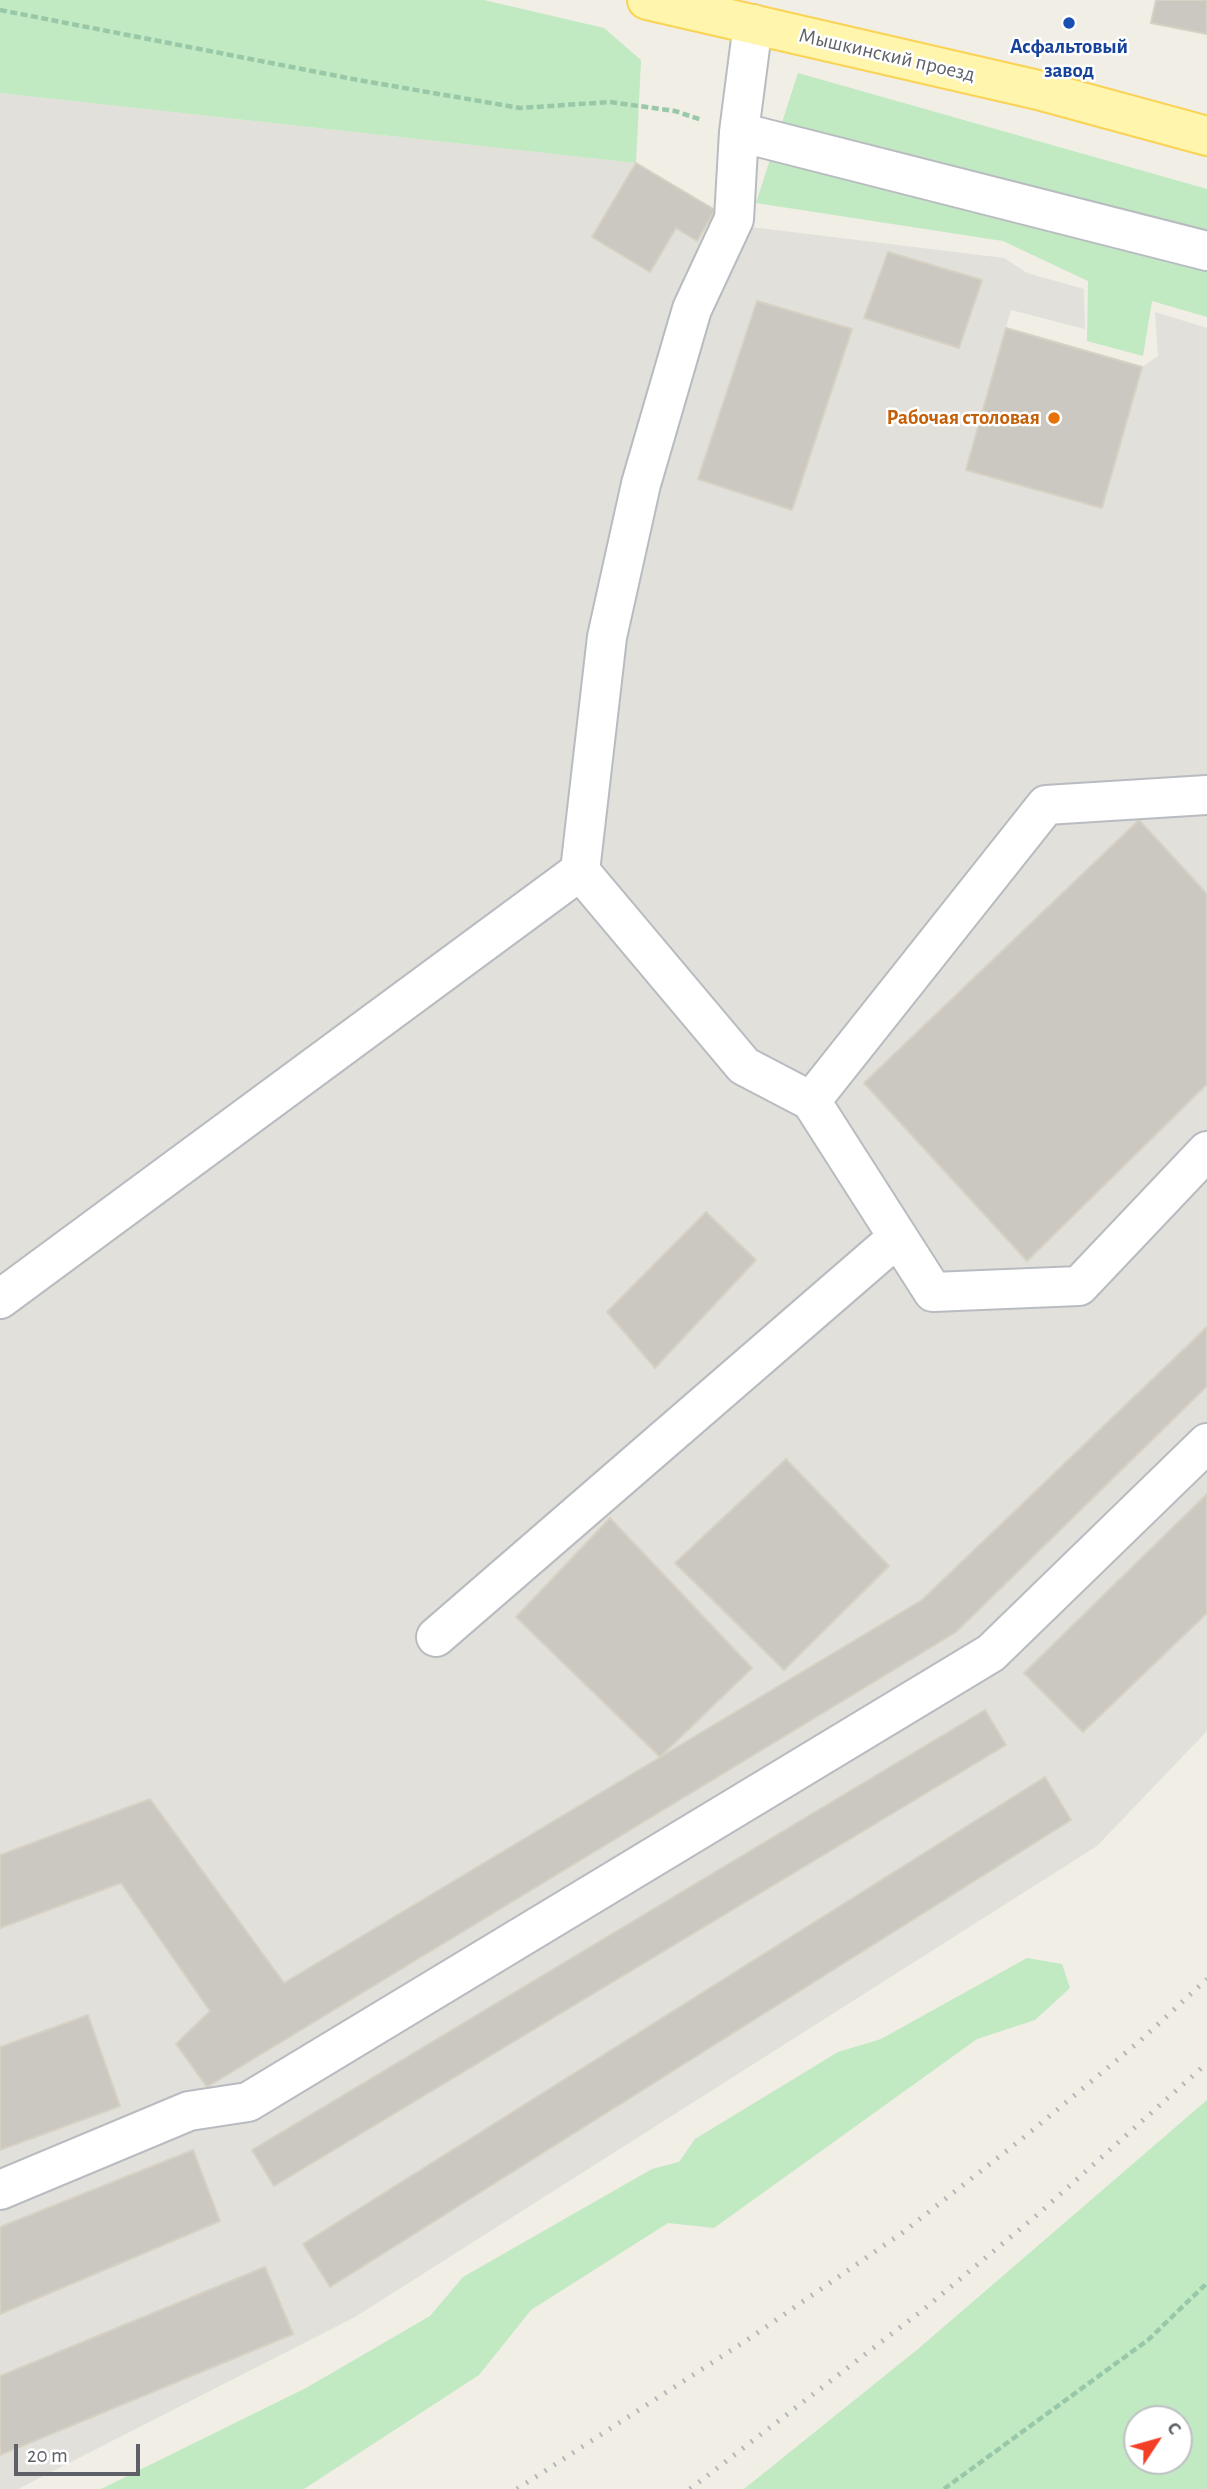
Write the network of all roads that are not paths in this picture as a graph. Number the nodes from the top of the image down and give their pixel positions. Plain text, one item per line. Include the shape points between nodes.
1 (647, 0) edge
2 (753, 24) junction
3 (739, 132) junction
4 (1207, 136) edge
5 (1207, 251) edge
6 (1207, 795) edge
7 (580, 871) junction
8 (811, 1101) junction
9 (1207, 1151) edge
10 (898, 1237) junction
11 (0, 1299) edge
12 (1207, 1443) edge
13 (436, 1637) dead end
14 (0, 2190) edge

1 - 2 main road, Мышкинский проезд
2 - 3 lane
2 - 4 main road, Мышкинский проезд via 1038,90
3 - 5 lane
3 - 7 lane via 734,219 692,309 641,484 607,637
6 - 8 lane via 1046,805
7 - 8 lane via 744,1066
7 - 11 lane
8 - 10 lane
9 - 10 lane via 1079,1286 933,1292
10 - 13 lane
12 - 14 lane via 991,1653 248,2102 189,2111

